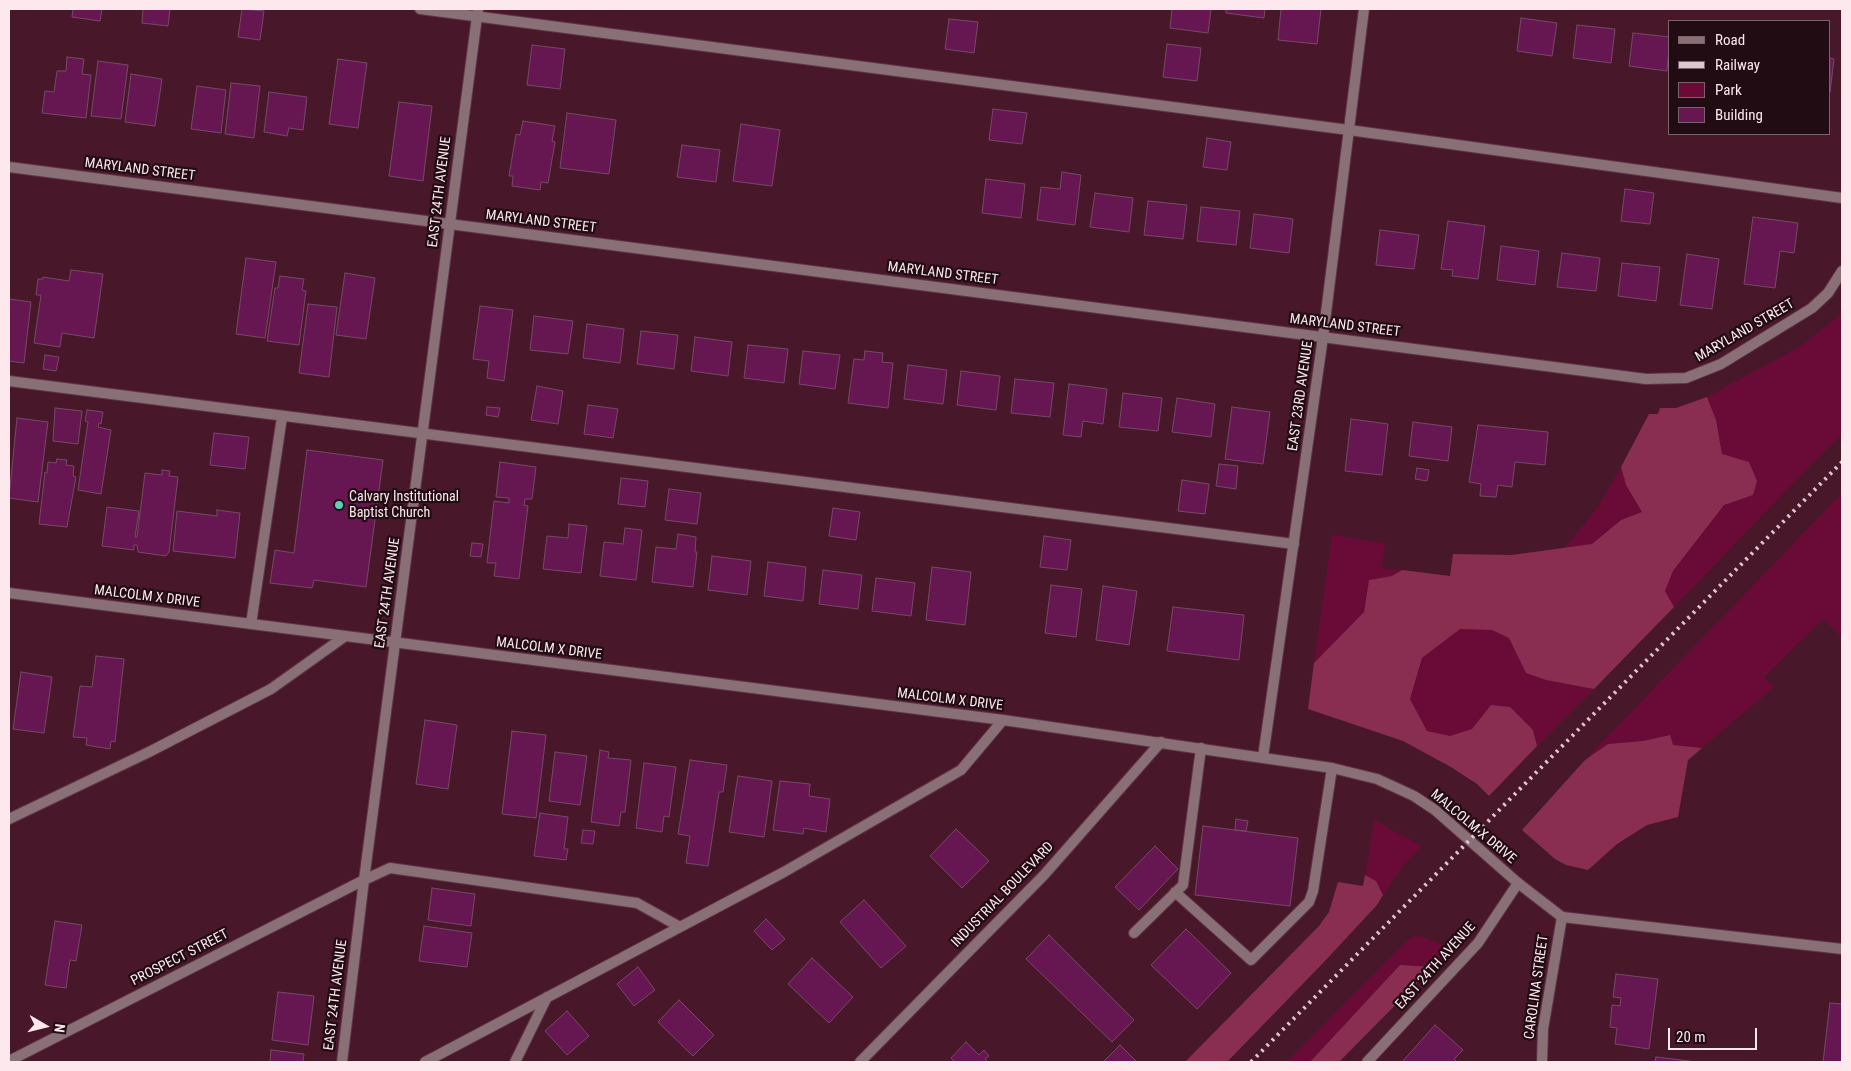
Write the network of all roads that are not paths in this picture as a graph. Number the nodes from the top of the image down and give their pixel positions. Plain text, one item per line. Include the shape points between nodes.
1 (420, 9) edge
2 (1364, 9) edge
3 (478, 12) edge
4 (1350, 130) junction
5 (9, 167) edge
6 (1842, 198) edge
7 (450, 224) junction
8 (1842, 272) edge
9 (1323, 337) junction
10 (9, 381) edge
11 (282, 417) junction
12 (423, 435) junction
13 (1294, 544) junction
14 (9, 593) edge
15 (251, 624) junction
16 (344, 637) junction
17 (395, 644) junction
18 (1002, 720) junction
19 (1161, 742) junction
20 (1201, 748) junction
21 (1263, 756) junction
22 (1332, 768) junction
23 (9, 819) edge
24 (364, 880) junction
25 (1518, 883) junction
26 (1175, 892) junction
27 (1562, 917) junction
28 (680, 926) junction
29 (1134, 933) dead end
30 (1842, 949) edge
31 (547, 997) junction
32 (9, 1061) edge
33 (342, 1062) edge
34 (425, 1062) edge
35 (515, 1062) edge
36 (860, 1062) edge
37 (1367, 1062) edge
38 (1542, 1062) edge

1 - 3 street
2 - 4 street, EAST 23RD AVENUE
3 - 4 street
3 - 7 street, EAST 24TH AVENUE
4 - 6 street
4 - 9 street, EAST 23RD AVENUE
5 - 7 street, MARYLAND STREET
7 - 9 street, MARYLAND STREET
7 - 12 street, EAST 24TH AVENUE
8 - 9 street, MARYLAND STREET via 1828,293 1802,315 1721,364 1686,378 1646,379
9 - 13 street, EAST 23RD AVENUE
10 - 11 street
11 - 12 street
11 - 15 street
12 - 13 street
12 - 17 street, EAST 24TH AVENUE
13 - 21 street, EAST 23RD AVENUE
14 - 15 street, MALCOLM X DRIVE
15 - 16 street, MALCOLM X DRIVE
16 - 17 street, MALCOLM X DRIVE
16 - 23 street via 271,689 150,752
17 - 18 street, MALCOLM X DRIVE
17 - 24 street, EAST 24TH AVENUE
18 - 19 street, MALCOLM X DRIVE
18 - 28 street via 961,770 784,872
19 - 20 street, MALCOLM X DRIVE
19 - 36 street, INDUSTRIAL BOULEVARD via 1044,875
20 - 21 street, MALCOLM X DRIVE
20 - 26 street via 1183,885
21 - 22 street, MALCOLM X DRIVE
22 - 25 street, MALCOLM X DRIVE via 1377,779 1414,796 1464,834
22 - 26 street via 1309,902 1251,960
24 - 28 street, PROSPECT STREET via 390,868 637,903
24 - 32 street, PROSPECT STREET
24 - 33 street, EAST 24TH AVENUE
25 - 27 street, MALCOLM X DRIVE
25 - 37 street, EAST 24TH AVENUE via 1478,943
26 - 29 street
27 - 30 street
27 - 38 street, CAROLINA STREET via 1543,1029
28 - 31 street
31 - 34 street
31 - 35 street

